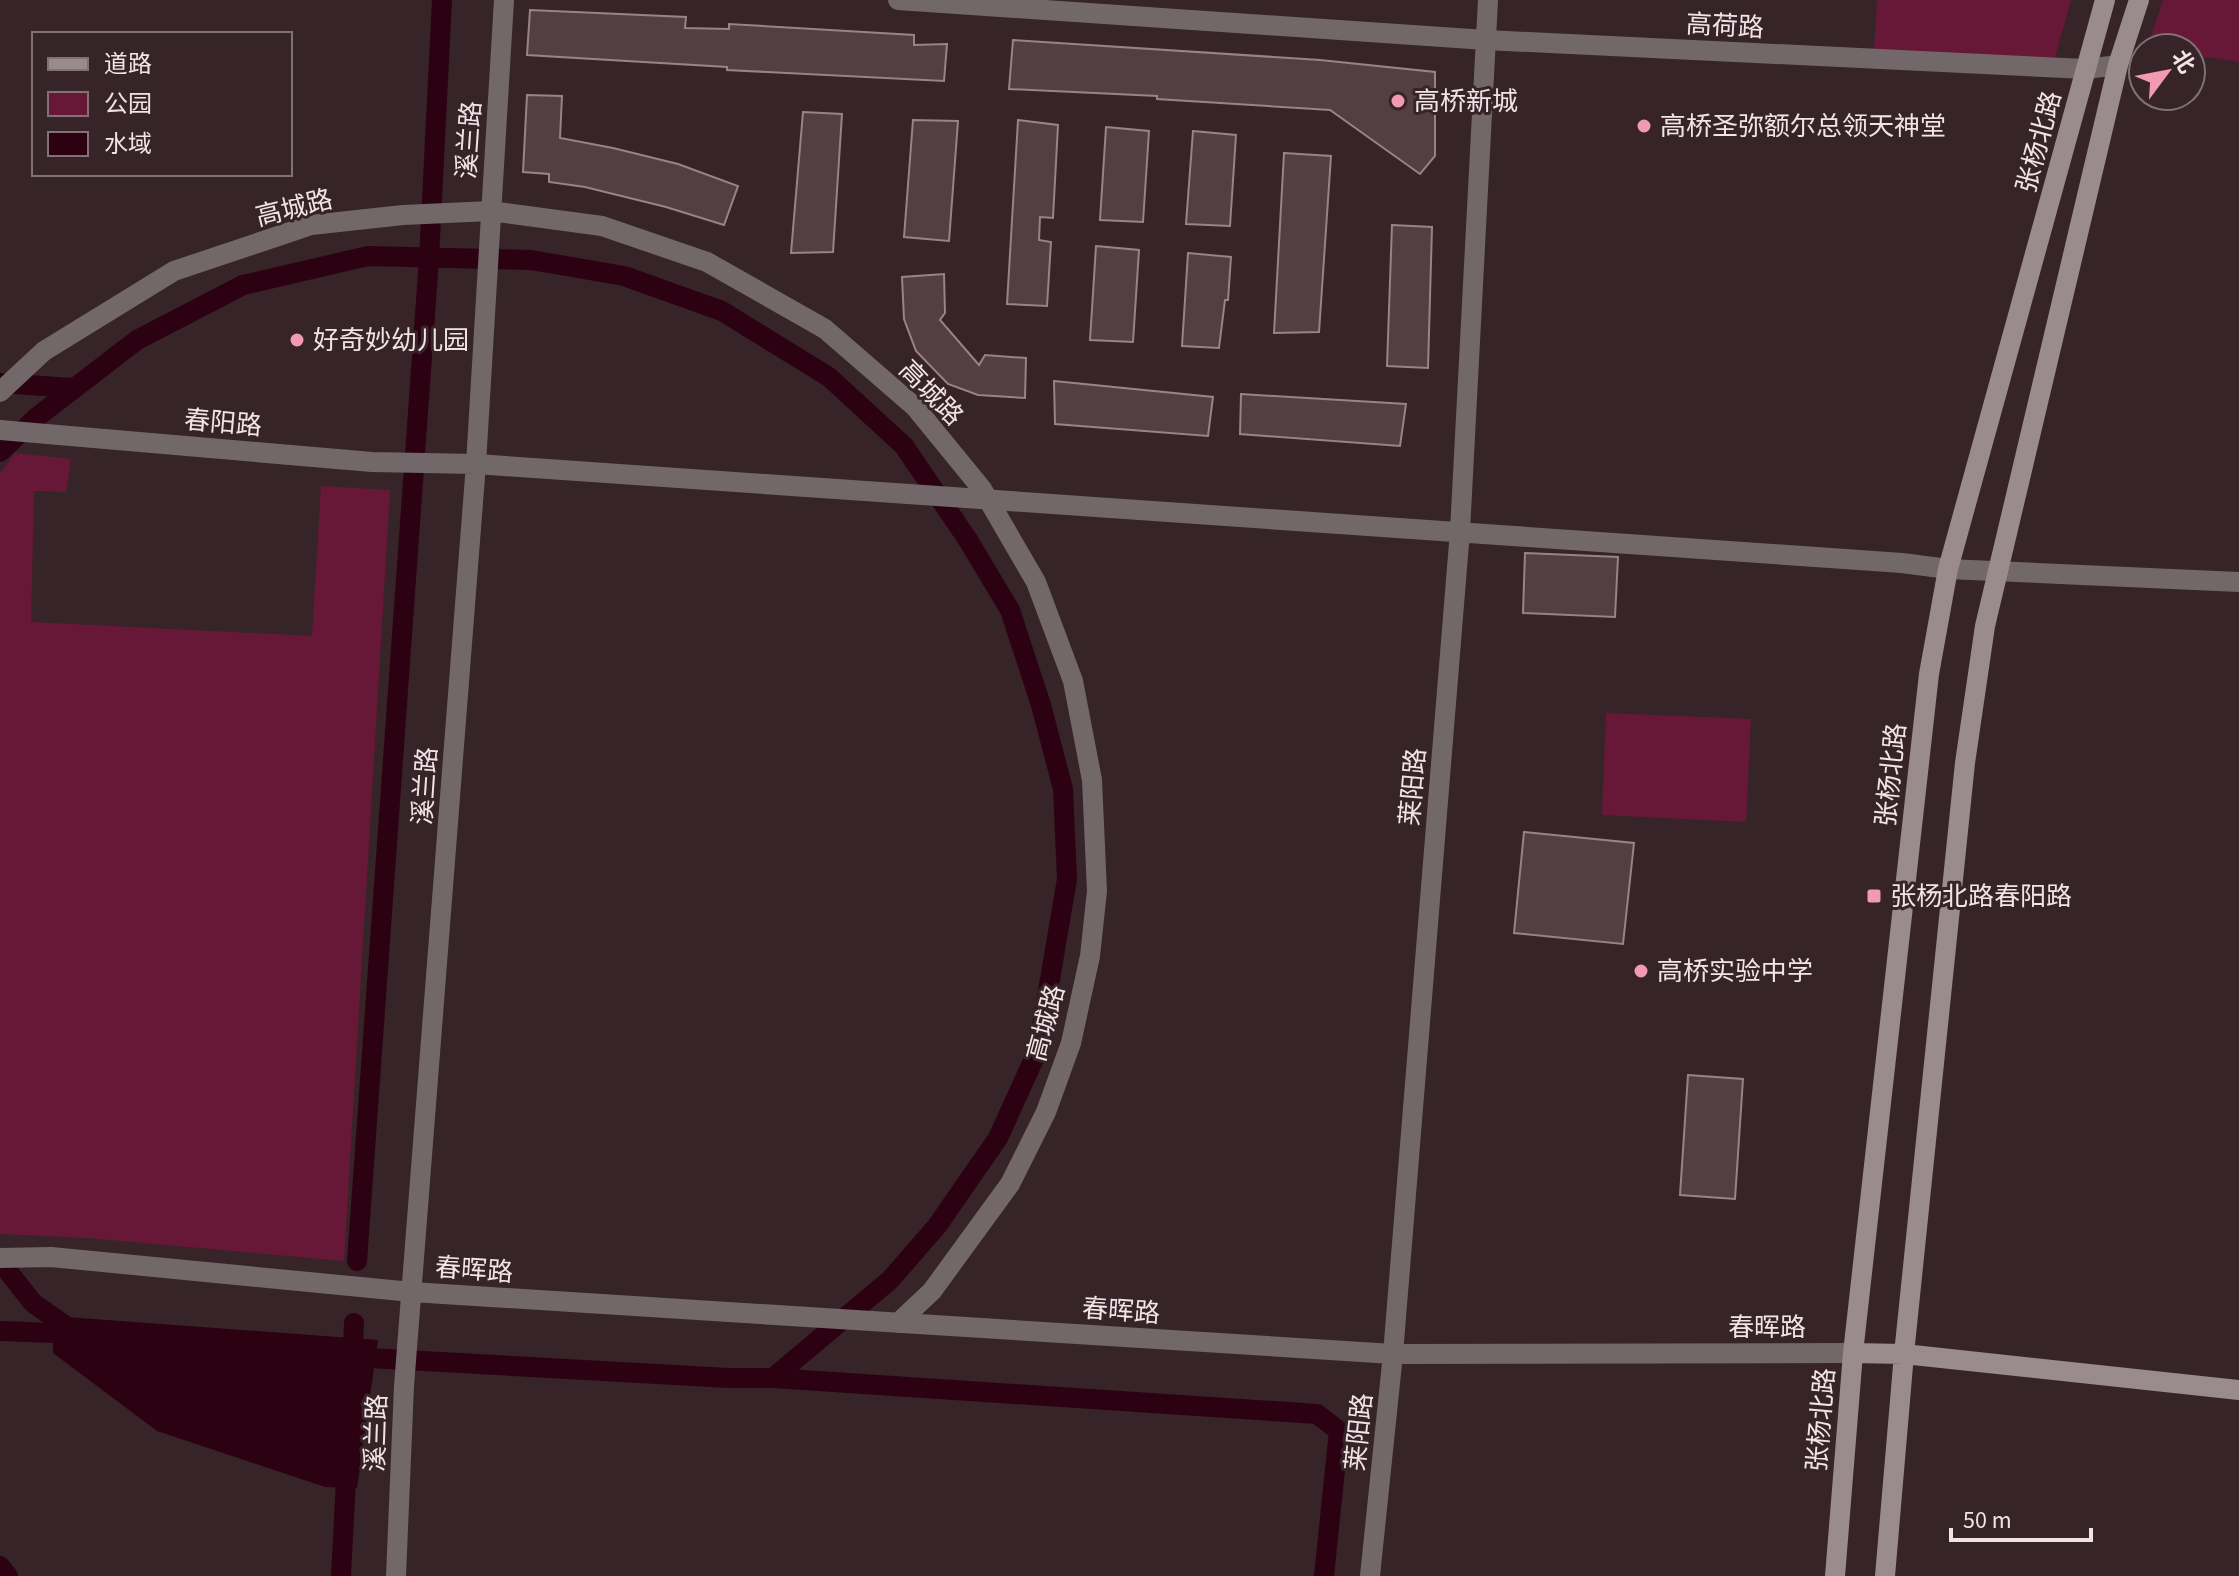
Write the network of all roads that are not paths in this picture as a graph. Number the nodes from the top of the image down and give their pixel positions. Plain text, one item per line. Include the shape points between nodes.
1 (504, 0) edge
2 (898, 0) edge
3 (1488, 0) edge
4 (2105, 0) edge
5 (2139, 0) edge
6 (1486, 40) junction
7 (2118, 65) junction
8 (2086, 69) junction
9 (491, 211) junction
10 (0, 392) edge
11 (4, 430) edge
12 (476, 464) junction
13 (987, 498) junction
14 (1460, 531) junction
15 (1948, 569) junction
16 (1998, 571) junction
17 (2239, 582) edge
18 (0, 1258) edge
19 (412, 1292) junction
20 (898, 1323) junction
21 (1853, 1353) junction
22 (1393, 1354) junction
23 (1904, 1354) junction
24 (2239, 1390) edge
25 (396, 1576) edge
26 (1370, 1576) edge
27 (1835, 1576) edge
28 (1885, 1576) edge

1 - 9 street, 溪兰路
2 - 6 street, 高荷路
3 - 6 street, 莱阳路
4 - 8 main road, 张杨北路
5 - 7 main road
6 - 8 street, 高荷路
6 - 14 street, 莱阳路
7 - 8 street, 高荷路
7 - 16 main road
8 - 15 main road, 张杨北路
9 - 10 street, 高城路 via 311,225 174,271 44,351
9 - 12 street, 溪兰路
9 - 13 street, 高城路 via 602,226 707,262 825,329 915,407
11 - 12 street, 春阳路 via 372,462
12 - 13 street, 春阳路
12 - 19 street, 溪兰路
13 - 14 street, 春阳路
13 - 20 street, 高城路 via 1036,582 1073,681 1092,780 1097,891 1090,956 1071,1043 1046,1112 1010,1184 932,1291
14 - 15 street, 春阳路
14 - 22 street, 莱阳路
15 - 16 street, 春阳路
15 - 21 main road, 张杨北路 via 1929,674
16 - 17 street, 春阳路
16 - 23 main road via 1965,763
18 - 19 street, 春晖路 via 51,1257
19 - 20 street, 春晖路
19 - 25 street, 溪兰路
20 - 22 street, 春晖路
21 - 22 street, 春晖路
21 - 23 main road, 春晖路
21 - 27 main road, 张杨北路
22 - 26 street, 莱阳路
23 - 24 main road, 春晖路
23 - 28 main road

